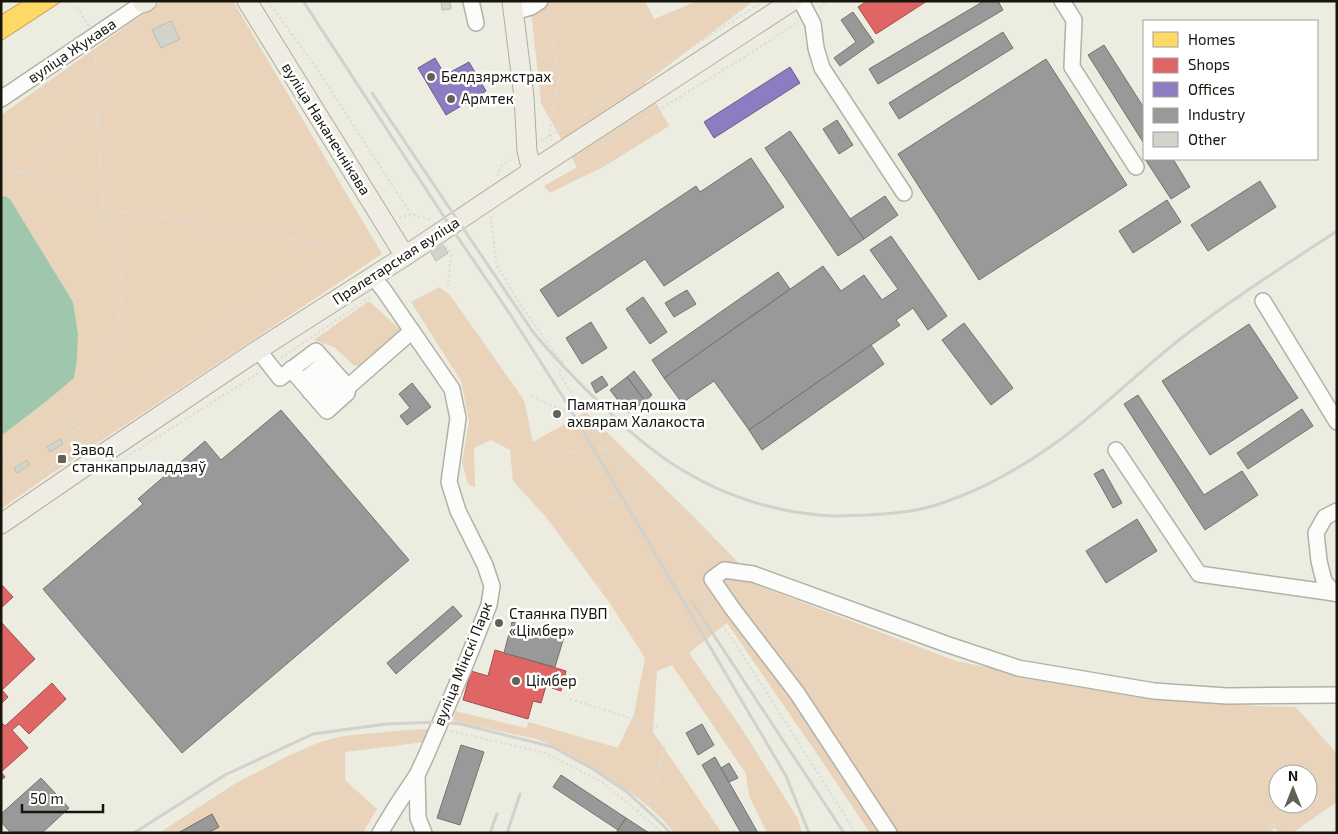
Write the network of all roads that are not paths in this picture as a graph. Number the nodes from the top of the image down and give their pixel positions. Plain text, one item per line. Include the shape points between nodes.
1 (247, 1) edge
2 (471, 1) edge
3 (792, 1) edge
4 (801, 1) edge
5 (1062, 1) edge
6 (144, 2) edge
7 (544, 6) edge
8 (513, 7) edge
9 (476, 23) dead end
10 (1, 99) edge
11 (1136, 168) dead end
12 (532, 171) junction
13 (904, 193) dead end
14 (405, 256) junction
15 (378, 283) junction
16 (1263, 301) dead end
17 (412, 331) junction
18 (258, 350) junction
19 (291, 370) junction
20 (338, 376) junction
21 (310, 392) junction
22 (1337, 422) edge
23 (1116, 450) dead end
24 (1337, 511) edge
25 (1, 524) edge
26 (1336, 594) edge
27 (1337, 695) edge
28 (417, 774) junction
29 (380, 833) edge
30 (424, 833) edge
31 (889, 833) edge

1 - 14 main road, вуліца Наканечнікава
2 - 9 street
3 - 12 main road, Пралетарская вуліца
4 - 13 street via 813,24 822,68
5 - 11 street via 1074,20 1072,67
6 - 10 street, вуліца Жукава
7 - 8 street
8 - 12 main road via 527,150
12 - 14 main road, Пралетарская вуліца
14 - 15 main road, Пралетарская вуліца
15 - 17 street, вуліца Мінскі Парк
15 - 18 main road, Пралетарская вуліца
16 - 22 street
17 - 20 street
17 - 28 street, вуліца Мінскі Парк via 452,389 458,418 449,482 458,511 492,586 489,605 466,663
18 - 19 street via 280,378
18 - 25 main road, Пралетарская вуліца
19 - 20 street via 316,351
19 - 21 street
20 - 21 street
20 - 21 street
23 - 26 street via 1199,574
24 - 26 street via 1325,517 1316,533 1324,581
27 - 31 street via 1226,696 1154,691 1018,668 753,574 724,570 712,579 797,693
28 - 29 street, вуліца Мінскі Парк
28 - 30 street via 418,818

